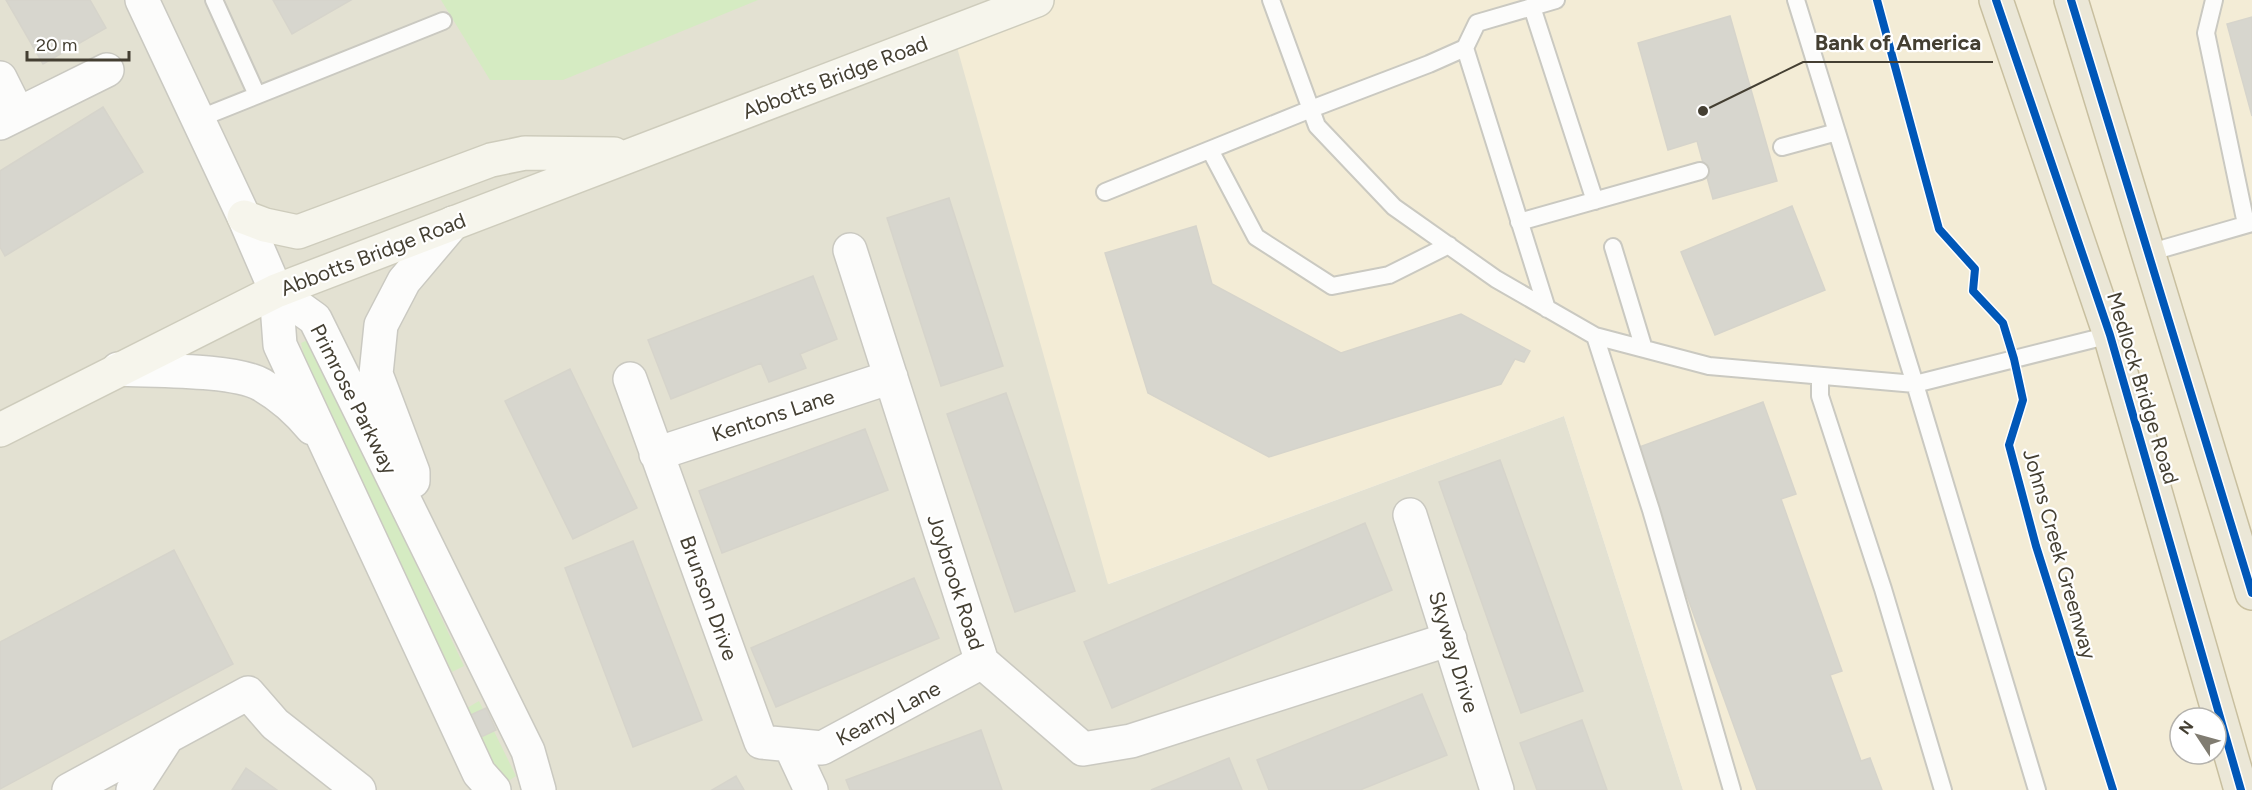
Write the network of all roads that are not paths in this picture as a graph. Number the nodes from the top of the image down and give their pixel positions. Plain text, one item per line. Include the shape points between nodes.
1 (142, 0) edge
2 (214, 0) edge
3 (1037, 0) edge
4 (1271, 0) edge
5 (1556, 0) edge
6 (1796, 0) edge
7 (1996, 0) edge
8 (2070, 0) edge
9 (2214, 0) edge
10 (1532, 7) junction
11 (443, 21) dead end
12 (1464, 48) junction
13 (107, 69) dead end
14 (0, 78) edge
15 (257, 95) junction
16 (1311, 108) junction
17 (198, 118) junction
18 (9, 119) edge
19 (1837, 132) junction
20 (1782, 147) dead end
21 (1210, 150) junction
22 (633, 154) junction
23 (1700, 171) dead end
24 (1105, 192) dead end
25 (1595, 201) junction
26 (244, 217) junction
27 (1520, 222) junction
28 (453, 223) junction
29 (2249, 224) edge
30 (1449, 245) junction
31 (1613, 247) dead end
32 (850, 250) dead end
33 (2148, 253) junction
34 (276, 291) junction
35 (1547, 309) junction
36 (2110, 334) junction
37 (1595, 336) junction
38 (1644, 349) junction
39 (118, 369) junction
40 (1820, 376) junction
41 (891, 377) junction
42 (630, 379) dead end
43 (1915, 384) junction
44 (0, 430) edge
45 (326, 443) junction
46 (656, 454) junction
47 (1410, 515) dead end
48 (417, 524) junction
49 (2250, 584) edge
50 (1450, 639) junction
51 (982, 662) junction
52 (491, 676) junction
53 (444, 700) junction
54 (168, 737) junction
55 (790, 744) junction
56 (69, 790) edge
57 (133, 790) edge
58 (359, 790) edge
59 (494, 790) edge
60 (539, 790) edge
61 (812, 790) edge
62 (1497, 790) edge
63 (1732, 790) edge
64 (1943, 790) edge
65 (2037, 790) edge
66 (2241, 790) edge

1 - 17 street
2 - 15 lane
3 - 22 main road, Abbotts Bridge Road
4 - 16 lane
5 - 10 lane
6 - 19 lane
7 - 36 highway, Medlock Bridge Road
8 - 33 highway
9 - 29 lane via 2206,33
10 - 12 lane via 1477,23
10 - 25 lane
11 - 15 lane
12 - 16 lane
12 - 27 lane
13 - 18 street
14 - 18 street
15 - 17 lane
16 - 21 lane
16 - 30 lane via 1317,126 1395,207
17 - 26 street
19 - 20 lane
19 - 43 lane
21 - 24 lane
21 - 30 lane via 1256,237 1332,286 1389,275
22 - 26 main road, Abbotts Bridge Road via 525,153 491,160 298,232
22 - 28 main road, Abbotts Bridge Road
23 - 25 lane
25 - 27 lane
26 - 34 street
27 - 35 lane
28 - 34 main road, Abbotts Bridge Road
28 - 48 street via 404,281 381,326 376,374 413,472
29 - 33 lane
30 - 35 lane
31 - 38 lane
32 - 41 street, Joybrook Road
33 - 49 highway
34 - 39 main road, Abbotts Bridge Road
34 - 45 street, Primrose Parkway via 280,345
34 - 48 street, Primrose Parkway via 315,319
35 - 37 lane
36 - 43 lane
36 - 66 highway, Medlock Bridge Road
37 - 38 lane
37 - 63 lane via 1654,521
38 - 40 lane via 1709,366
39 - 44 main road, Abbotts Bridge Road
39 - 45 street via 224,375 260,384 297,410
40 - 43 lane
40 - 64 lane via 1820,396
41 - 46 street, Kentons Lane
41 - 51 street, Joybrook Road
42 - 46 street, Brunson Drive
43 - 65 lane
45 - 53 street, Primrose Parkway
46 - 55 street, Brunson Drive via 761,742
47 - 50 street, Skyway Drive
48 - 52 street, Primrose Parkway
50 - 51 street, Joybrook Road via 1131,741 1083,749
50 - 62 street, Skyway Drive
51 - 55 street, Kearny Lane via 822,748
52 - 53 street
52 - 60 street, Primrose Parkway via 528,751
53 - 59 street, Primrose Parkway via 479,773
54 - 56 street
54 - 57 street
54 - 58 street via 248,693 275,724
55 - 61 street

